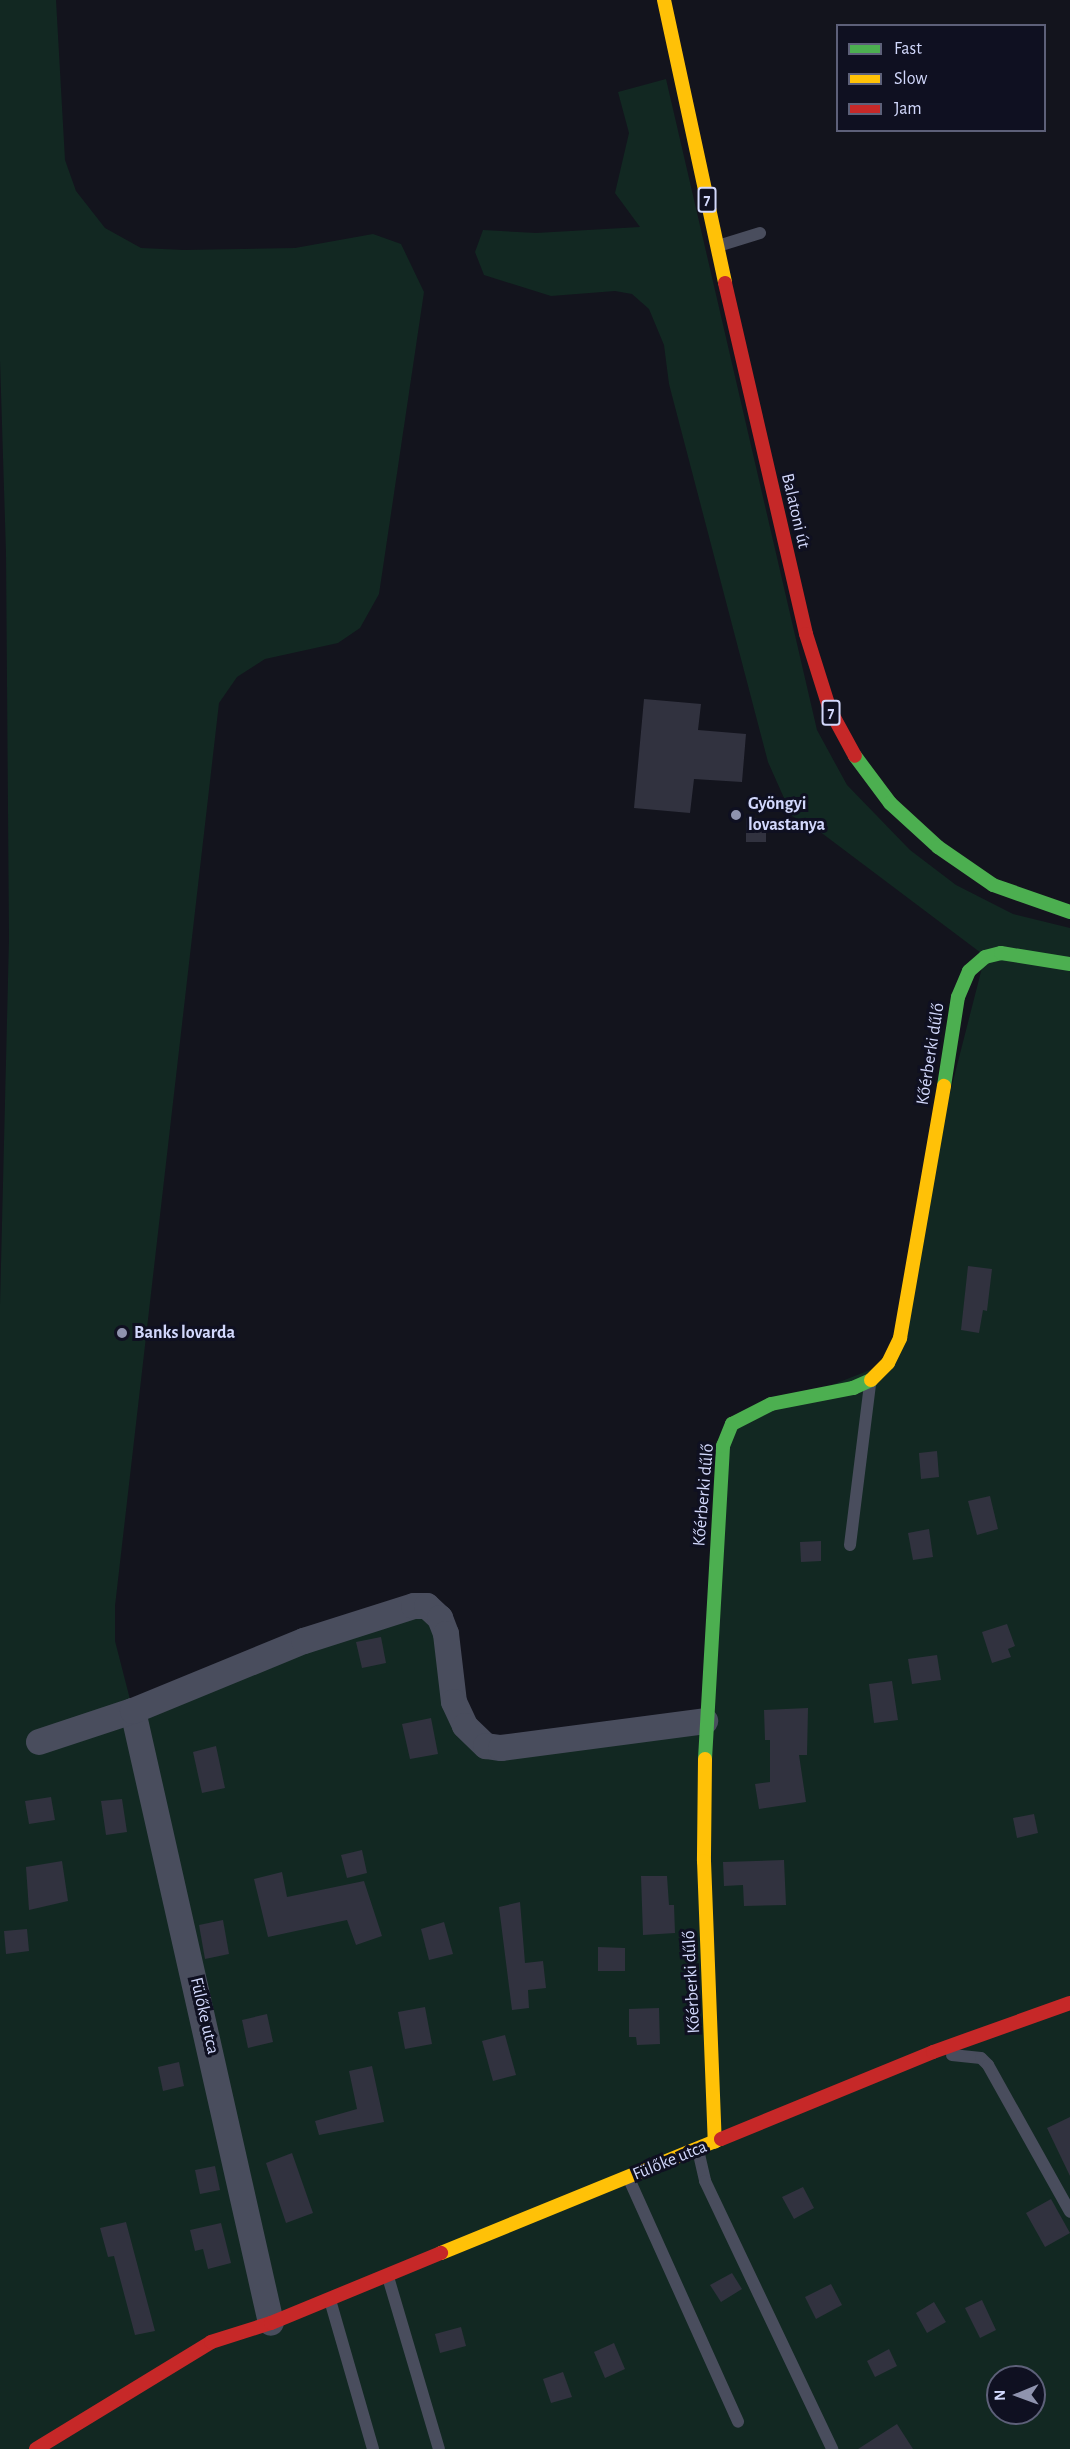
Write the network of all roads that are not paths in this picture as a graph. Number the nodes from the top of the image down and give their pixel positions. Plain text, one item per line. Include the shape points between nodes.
1 (664, 0) edge
2 (760, 233) dead end
3 (717, 247) junction
4 (1070, 912) edge
5 (1070, 964) edge
6 (870, 1380) junction
7 (850, 1545) dead end
8 (133, 1711) junction
9 (705, 1721) junction
10 (39, 1742) dead end
11 (1070, 2003) edge
12 (933, 2052) junction
13 (715, 2142) junction
14 (698, 2149) junction
15 (628, 2178) junction
16 (1070, 2212) edge
17 (388, 2276) junction
18 (330, 2299) junction
19 (271, 2323) junction
20 (738, 2422) dead end
21 (36, 2449) edge
22 (373, 2449) edge
23 (439, 2449) edge
24 (832, 2449) edge

1 - 3 street, Balatoni út / 7
2 - 3 lane
3 - 4 street, Balatoni út / 7 via 806,634 834,719 854,755 890,803 938,848 993,885
5 - 6 street, Kőérberki dűlő via 1002,954 985,957 969,970 958,997 917,1256 900,1338 888,1363
6 - 7 lane
6 - 9 street, Kőérberki dűlő via 853,1388 771,1404 732,1424 723,1446
8 - 9 street via 303,1641 414,1606 427,1606 440,1618 446,1634 454,1702 465,1726 486,1746 501,1748
8 - 10 street
8 - 19 street, Fülőke utca
9 - 13 street, Kőérberki dűlő via 704,1861
11 - 12 street, Fülőke utca
12 - 13 street, Fülőke utca
12 - 16 lane via 981,2058 988,2065
13 - 14 street, Fülőke utca
14 - 15 street, Fülőke utca
14 - 24 lane via 705,2181
15 - 17 street, Fülőke utca
15 - 20 lane
17 - 18 street, Fülőke utca
17 - 23 lane
18 - 19 street, Fülőke utca
18 - 22 lane
19 - 21 street, Fülőke utca via 211,2342

